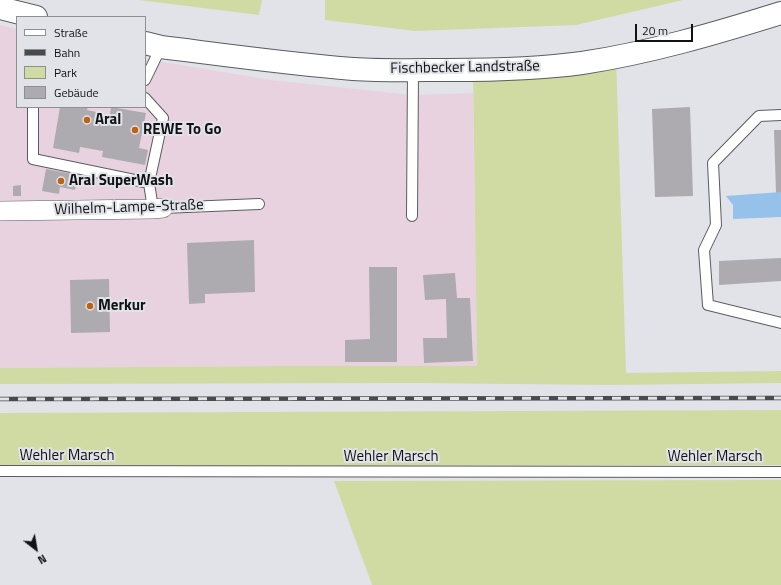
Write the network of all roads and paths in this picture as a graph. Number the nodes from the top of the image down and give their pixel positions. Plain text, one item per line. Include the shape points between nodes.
1 (0, 8) edge
2 (781, 12) edge
3 (28, 16) edge
4 (153, 45) edge
5 (413, 70) junction
6 (146, 76) edge
7 (146, 99) edge
8 (33, 108) edge
9 (781, 115) edge
10 (149, 183) junction
11 (258, 204) dead end
12 (158, 208) junction
13 (0, 212) edge
14 (412, 216) dead end
15 (781, 323) edge
16 (0, 471) edge
17 (781, 472) edge

1 - 3 main road
2 - 5 main road, Fischbecker Landstraße via 720,32 582,63 525,69
4 - 5 main road, Fischbecker Landstraße via 285,63 354,69
4 - 6 lane
5 - 14 lane
7 - 10 lane via 163,118
8 - 10 lane via 33,159
9 - 15 lane via 759,116 713,163 716,225 704,250 708,305
10 - 12 lane
11 - 12 lane, Wilhelm-Lampe-Straße
12 - 13 street, Wilhelm-Lampe-Straße
16 - 17 lane, Wehler Marsch

